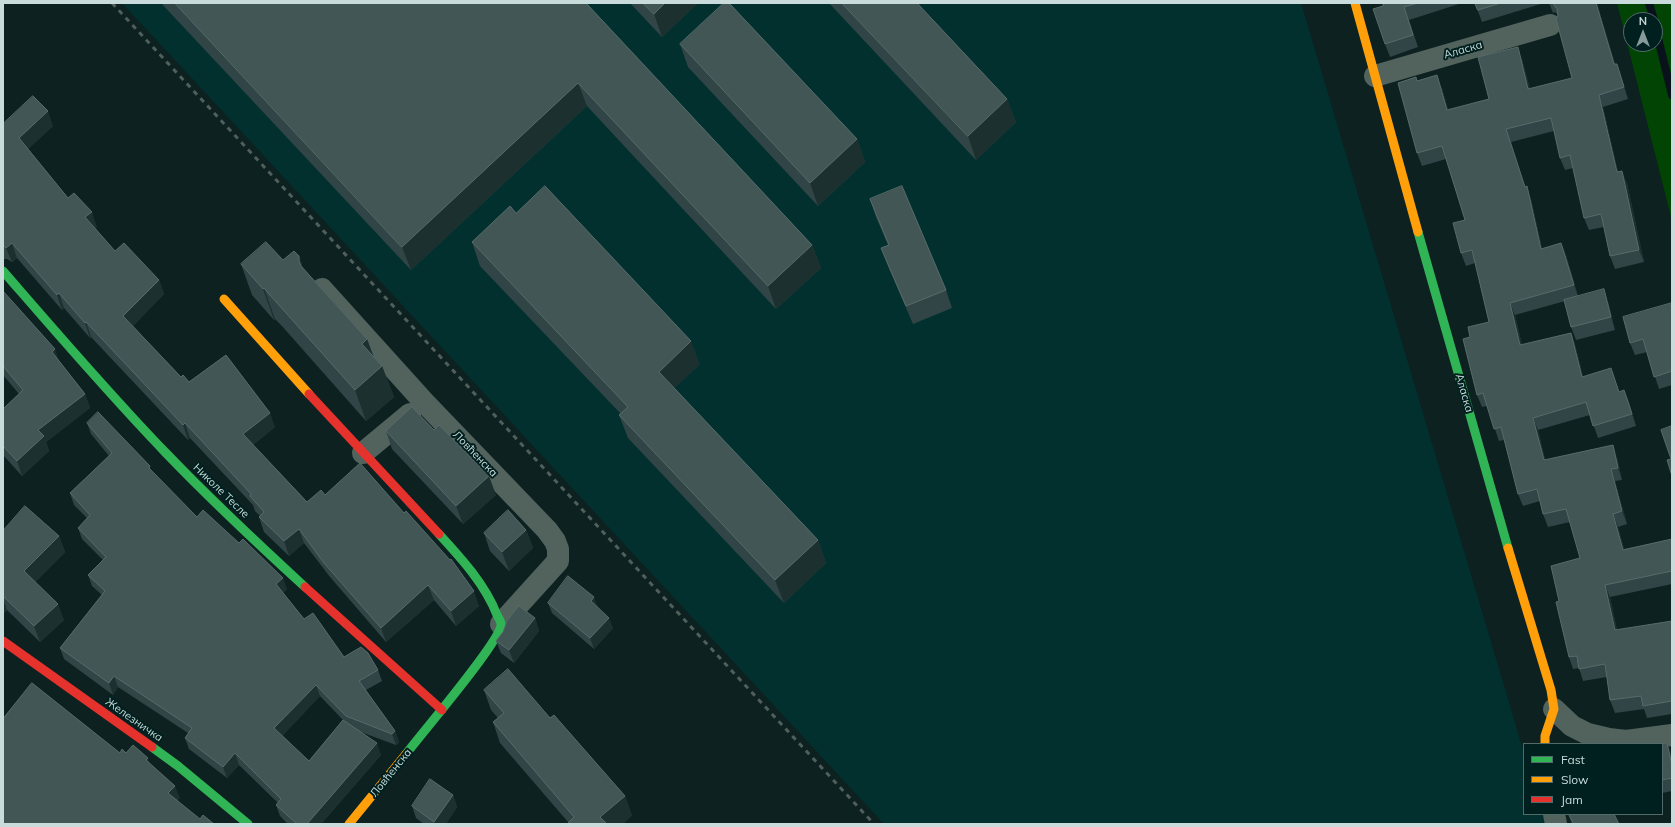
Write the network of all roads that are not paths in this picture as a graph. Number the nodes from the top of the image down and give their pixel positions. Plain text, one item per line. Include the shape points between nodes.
1 (1355, 3) edge
2 (1550, 24) dead end
3 (1375, 76) junction
4 (3, 271) edge
5 (322, 289) edge
6 (224, 299) dead end
7 (424, 402) junction
8 (364, 453) junction
9 (501, 624) junction
10 (3, 641) edge
11 (1554, 709) junction
12 (442, 710) junction
13 (1672, 735) edge
14 (1545, 743) edge
15 (248, 824) edge
16 (349, 824) edge

1 - 3 street, Аласка
2 - 3 street, Аласка
3 - 11 street, Аласка via 1520,589 1543,661
4 - 12 street, Николе Тесле via 128,414 189,477 319,600
5 - 7 street, Ловћенска
6 - 8 street
7 - 8 street
7 - 9 street, Ловћенска via 534,515 557,545 558,561
8 - 9 street via 459,554 485,590
9 - 12 street, Ловћенска via 497,637
10 - 15 street, Железничка via 178,766
11 - 13 street via 1572,726 1588,734 1608,739 1626,741
11 - 14 street, Аласка
12 - 16 street, Ловћенска

